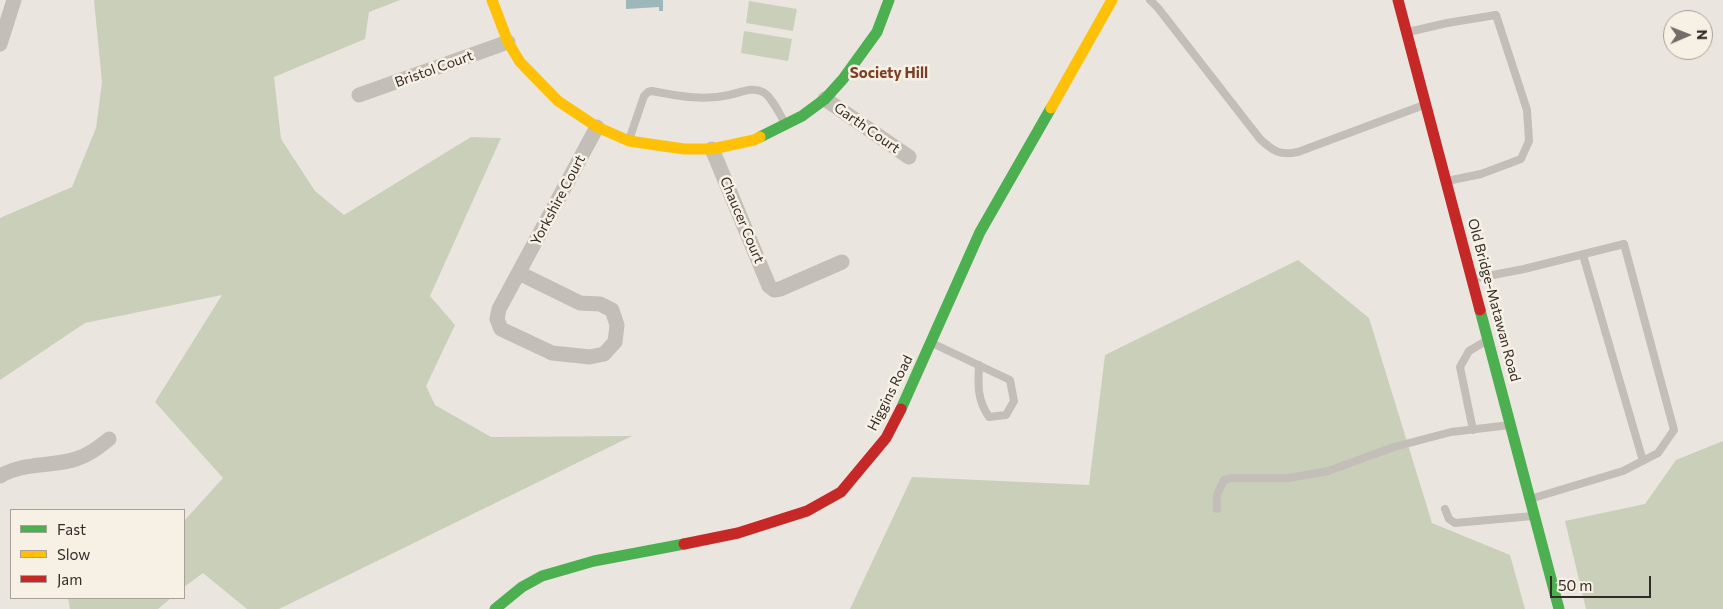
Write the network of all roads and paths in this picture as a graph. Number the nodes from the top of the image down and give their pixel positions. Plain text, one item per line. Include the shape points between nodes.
1 (14, 0) edge
2 (492, 0) edge
3 (889, 0) edge
4 (1112, 0) edge
5 (1150, 0) edge
6 (1398, 0) edge
7 (1406, 32) junction
8 (508, 42) junction
9 (0, 44) edge
10 (360, 95) dead end
11 (825, 99) junction
12 (1426, 104) junction
13 (786, 125) junction
14 (597, 127) junction
15 (629, 141) junction
16 (712, 149) junction
17 (909, 157) dead end
18 (1446, 181) junction
19 (1583, 255) junction
20 (842, 262) dead end
21 (519, 273) junction
22 (1472, 279) junction
23 (1488, 340) junction
24 (932, 343) junction
25 (979, 365) junction
26 (1512, 425) junction
27 (1473, 430) junction
28 (109, 439) dead end
29 (1643, 460) junction
30 (0, 476) edge
31 (1530, 499) junction
32 (1217, 509) dead end
33 (1445, 509) dead end
34 (1535, 516) junction
35 (495, 609) edge
36 (1560, 609) edge

1 - 9 street
2 - 8 street
3 - 11 street via 877,32
4 - 24 street, Higgins Road via 980,232
5 - 12 lane via 1260,139 1273,151 1298,152
6 - 7 street, Old Bridge-Matawan Road
7 - 12 street, Old Bridge-Matawan Road
7 - 18 lane via 1496,15 1527,110 1529,141 1521,159 1481,174
8 - 10 street, Bristol Court
8 - 14 street via 520,62 558,101
11 - 13 street
11 - 17 street, Garth Court
12 - 18 street, Old Bridge-Matawan Road
13 - 15 lane via 768,95 754,89 709,98 685,98 652,91 644,96
13 - 16 street via 754,140
14 - 15 street
14 - 21 street, Yorkshire Court
15 - 16 street via 667,148
16 - 20 street, Chaucer Court via 769,286 774,290 780,289
18 - 22 street, Old Bridge-Matawan Road
19 - 22 lane
19 - 29 lane
19 - 29 lane via 1624,244 1674,430 1658,453
21 - 21 street, Yorkshire Court via 580,303 600,304 612,310 617,325 614,342 604,354 573,356 552,353 501,329 497,319 499,309
22 - 23 street, Old Bridge-Matawan Road
23 - 26 street, Old Bridge-Matawan Road
23 - 27 lane via 1469,351 1460,367
24 - 25 lane
24 - 35 street, Higgins Road via 886,438 841,492 807,511 738,533 594,561 542,576
25 - 25 lane via 1010,380 1014,400 1006,415 989,417 981,406
26 - 27 lane
26 - 31 street, Old Bridge-Matawan Road
27 - 32 lane via 1451,432 1394,448 1328,471 1289,478 1224,480 1217,495
28 - 30 street via 75,460 11,470
29 - 31 lane via 1623,470
31 - 34 street, Old Bridge-Matawan Road
33 - 34 lane via 1449,519 1455,523
34 - 36 street, Old Bridge-Matawan Road

